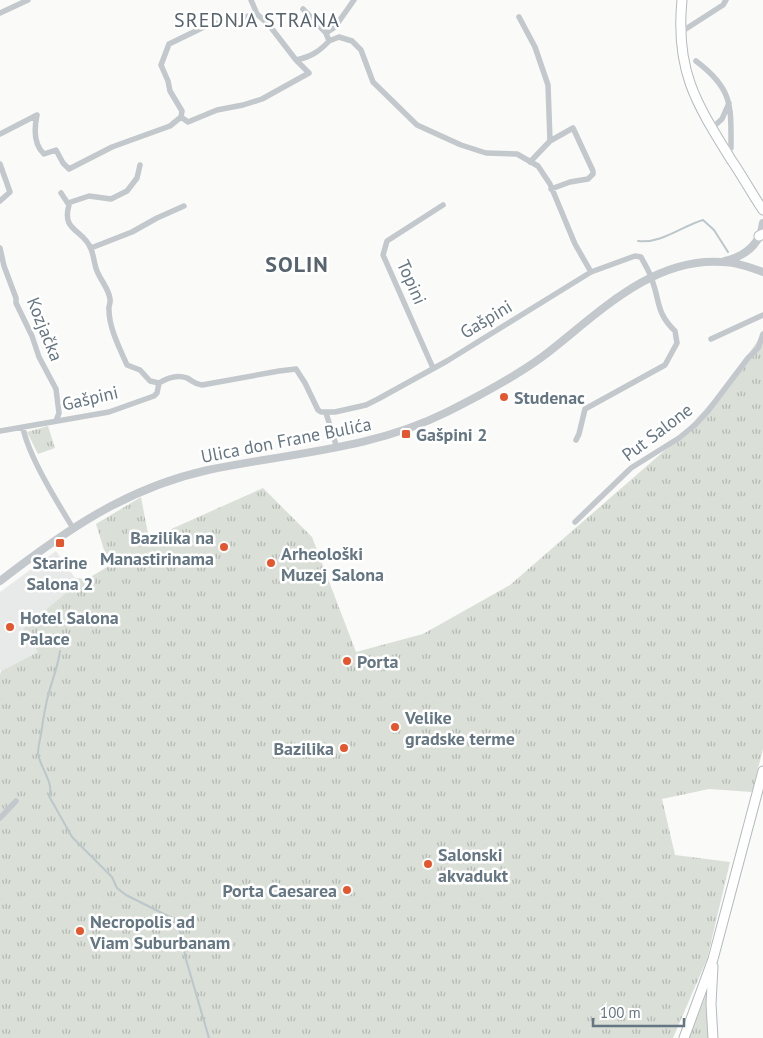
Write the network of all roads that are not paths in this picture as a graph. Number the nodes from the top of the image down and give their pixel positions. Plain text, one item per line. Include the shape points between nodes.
1 (28, 0) edge
2 (252, 0) edge
3 (354, 0) edge
4 (682, 0) edge
5 (726, 0) edge
6 (303, 9) dead end
7 (0, 13) edge
8 (256, 14) junction
9 (519, 17) dead end
10 (681, 32) junction
11 (326, 33) junction
12 (329, 41) junction
13 (296, 60) junction
14 (696, 61) dead end
15 (729, 102) junction
16 (181, 117) junction
17 (712, 128) junction
18 (0, 134) edge
19 (550, 141) junction
20 (731, 148) dead end
21 (530, 162) junction
22 (0, 164) edge
23 (140, 165) dead end
24 (552, 189) junction
25 (61, 193) dead end
26 (0, 202) edge
27 (68, 203) junction
28 (442, 205) dead end
29 (184, 206) dead end
30 (761, 206) edge
31 (763, 219) edge
32 (763, 223) edge
33 (761, 235) edge
34 (0, 248) edge
35 (91, 248) junction
36 (722, 262) junction
37 (591, 272) junction
38 (763, 272) edge
39 (651, 276) junction
40 (763, 318) edge
41 (763, 334) edge
42 (711, 339) dead end
43 (433, 368) junction
44 (158, 383) junction
45 (326, 413) junction
46 (56, 421) junction
47 (24, 428) junction
48 (0, 431) edge
49 (576, 440) dead end
50 (336, 448) junction
51 (575, 522) dead end
52 (73, 528) junction
53 (0, 581) edge
54 (763, 771) edge
55 (16, 801) dead end
56 (0, 818) edge
57 (713, 959) junction
58 (684, 1038) edge
59 (714, 1038) edge

1 - 7 street
2 - 8 street
3 - 11 street via 335,27
4 - 10 main road
5 - 10 street
6 - 11 street
8 - 13 street via 269,25
8 - 16 street via 206,26 169,44 161,64 170,91 182,111
9 - 19 street via 536,47 548,85
10 - 17 main road via 681,47 691,90
11 - 12 street
12 - 13 street via 310,57
12 - 21 street via 339,37 352,41 361,50 373,82 417,125 461,145 486,153 517,154
13 - 16 street via 308,73 262,99 217,110 188,122
14 - 15 street via 724,87
15 - 17 street via 722,119
15 - 20 street
16 - 18 street via 170,126 112,147 68,169 56,150 44,154 40,150 34,131 37,116
17 - 30 main road
19 - 21 street
19 - 24 street via 573,128 594,171 588,179
21 - 24 street via 538,166
22 - 26 street via 10,192
23 - 27 street via 137,178 128,191 111,199 89,196
24 - 37 street via 575,244
25 - 27 street
27 - 35 street via 66,215 69,224
28 - 43 street, Topini via 387,241 383,255
29 - 35 street
30 - 31 street
32 - 33 street, Ulica don Frane Bulića
33 - 36 street, Ulica don Frane Bulića via 748,251
34 - 46 street, Kozjačka via 16,303 56,389 59,413
35 - 44 street via 110,300 108,310 116,342 127,365
36 - 38 street, Ulica don Frane Bulića
36 - 39 street, Ulica don Frane Bulića via 674,268
37 - 39 street, Gašpini via 635,256 641,257
37 - 43 street, Gašpini
39 - 49 street via 665,321 675,331 677,343 665,366 585,409
39 - 50 street, Ulica don Frane Bulića via 500,384 445,413 393,434
40 - 42 street
41 - 51 street, Put Salone via 758,348 696,424 632,468
43 - 45 street, Gašpini via 372,402
44 - 45 street via 166,378 184,376 202,385 296,369 318,410
44 - 46 street, Gašpini via 154,396 109,412
45 - 50 street
46 - 47 street, Gašpini
47 - 48 street, Gašpini
47 - 52 street via 39,466
50 - 52 street, Ulica don Frane Bulića via 182,477 132,496
52 - 53 street, Ulica don Frane Bulića
54 - 57 main road
55 - 56 street
57 - 58 main road
57 - 59 main road via 711,1004

